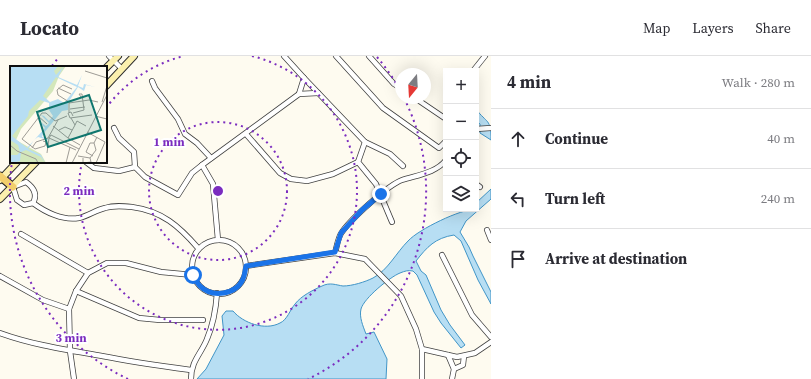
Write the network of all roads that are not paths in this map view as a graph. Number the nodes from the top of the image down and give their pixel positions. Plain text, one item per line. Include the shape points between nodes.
1 (134, 56) edge
2 (284, 56) edge
3 (336, 56) edge
4 (369, 56) edge
5 (485, 56) edge
6 (113, 58) edge
7 (107, 67) edge
8 (475, 68) edge
9 (122, 69) junction
10 (304, 78) junction
11 (152, 81) dead end
12 (107, 85) edge
13 (395, 85) edge
14 (318, 93) junction
15 (300, 94) junction
16 (424, 104) edge
17 (443, 117) edge
18 (114, 128) dead end
19 (491, 128) edge
20 (479, 129) edge
21 (246, 134) junction
22 (364, 142) junction
23 (443, 144) edge
24 (211, 158) junction
25 (358, 162) junction
26 (16, 163) edge
27 (35, 163) edge
28 (87, 163) edge
29 (443, 164) edge
30 (202, 165) junction
31 (403, 166) dead end
32 (135, 167) junction
33 (1, 178) edge
34 (11, 188) junction
35 (381, 194) junction
36 (0, 200) edge
37 (33, 203) junction
38 (392, 222) dead end
39 (487, 230) dead end
40 (21, 234) dead end
41 (218, 240) junction
42 (491, 240) edge
43 (198, 248) junction
44 (335, 252) junction
45 (442, 255) dead end
46 (246, 266) junction
47 (88, 273) junction
48 (193, 275) junction
49 (0, 276) edge
50 (76, 291) junction
51 (218, 293) junction
52 (69, 309) junction
53 (203, 320) dead end
54 (0, 333) edge
55 (491, 337) edge
56 (491, 342) edge
57 (422, 349) junction
58 (70, 351) junction
59 (448, 355) junction
60 (464, 356) junction
61 (454, 369) junction
62 (191, 370) junction
63 (74, 379) edge
64 (192, 379) edge
65 (422, 379) edge
66 (452, 379) edge

1 - 9 main road
2 - 10 street
3 - 23 street via 383,108 439,148
4 - 13 street
5 - 8 street
6 - 7 main road
6 - 9 street
9 - 12 main road
10 - 14 street
10 - 15 street
11 - 24 street via 185,134 198,143
14 - 15 street
14 - 22 street
15 - 21 street
16 - 17 street
18 - 32 street via 119,138 134,152
19 - 20 street
21 - 24 street
21 - 25 street via 280,173 291,179 307,181 333,174
22 - 25 street
22 - 31 street via 390,154
24 - 30 street
25 - 35 street
26 - 33 main road
27 - 34 main road
28 - 32 street via 94,168 119,171
29 - 35 street via 431,171 400,180
30 - 32 street via 192,173 178,195 145,177
30 - 41 street via 212,184
33 - 34 main road
34 - 36 main road
34 - 37 street via 17,200 24,205
34 - 37 street via 26,182 35,192
35 - 38 street
35 - 44 street via 341,233
37 - 43 street via 45,212 78,218 105,208 122,206 145,209 166,218 185,232
39 - 42 street
40 - 47 street
41 - 43 street
41 - 46 street via 228,241 238,247 244,256
43 - 48 street via 192,263
44 - 46 street
44 - 57 street via 366,259 401,296
45 - 55 street via 472,315
46 - 51 street via 243,279 235,289 224,294
47 - 48 street via 107,263 126,263 161,272
47 - 50 street
48 - 51 street via 200,286 211,293
49 - 52 street via 43,300
50 - 52 street
50 - 53 street via 138,318
51 - 62 street via 207,339
52 - 58 street
54 - 58 street
56 - 60 street via 475,353
57 - 59 street
57 - 65 street
58 - 62 street
58 - 63 street
59 - 60 street
59 - 61 street
60 - 61 street via 463,365
61 - 66 street
62 - 64 street

